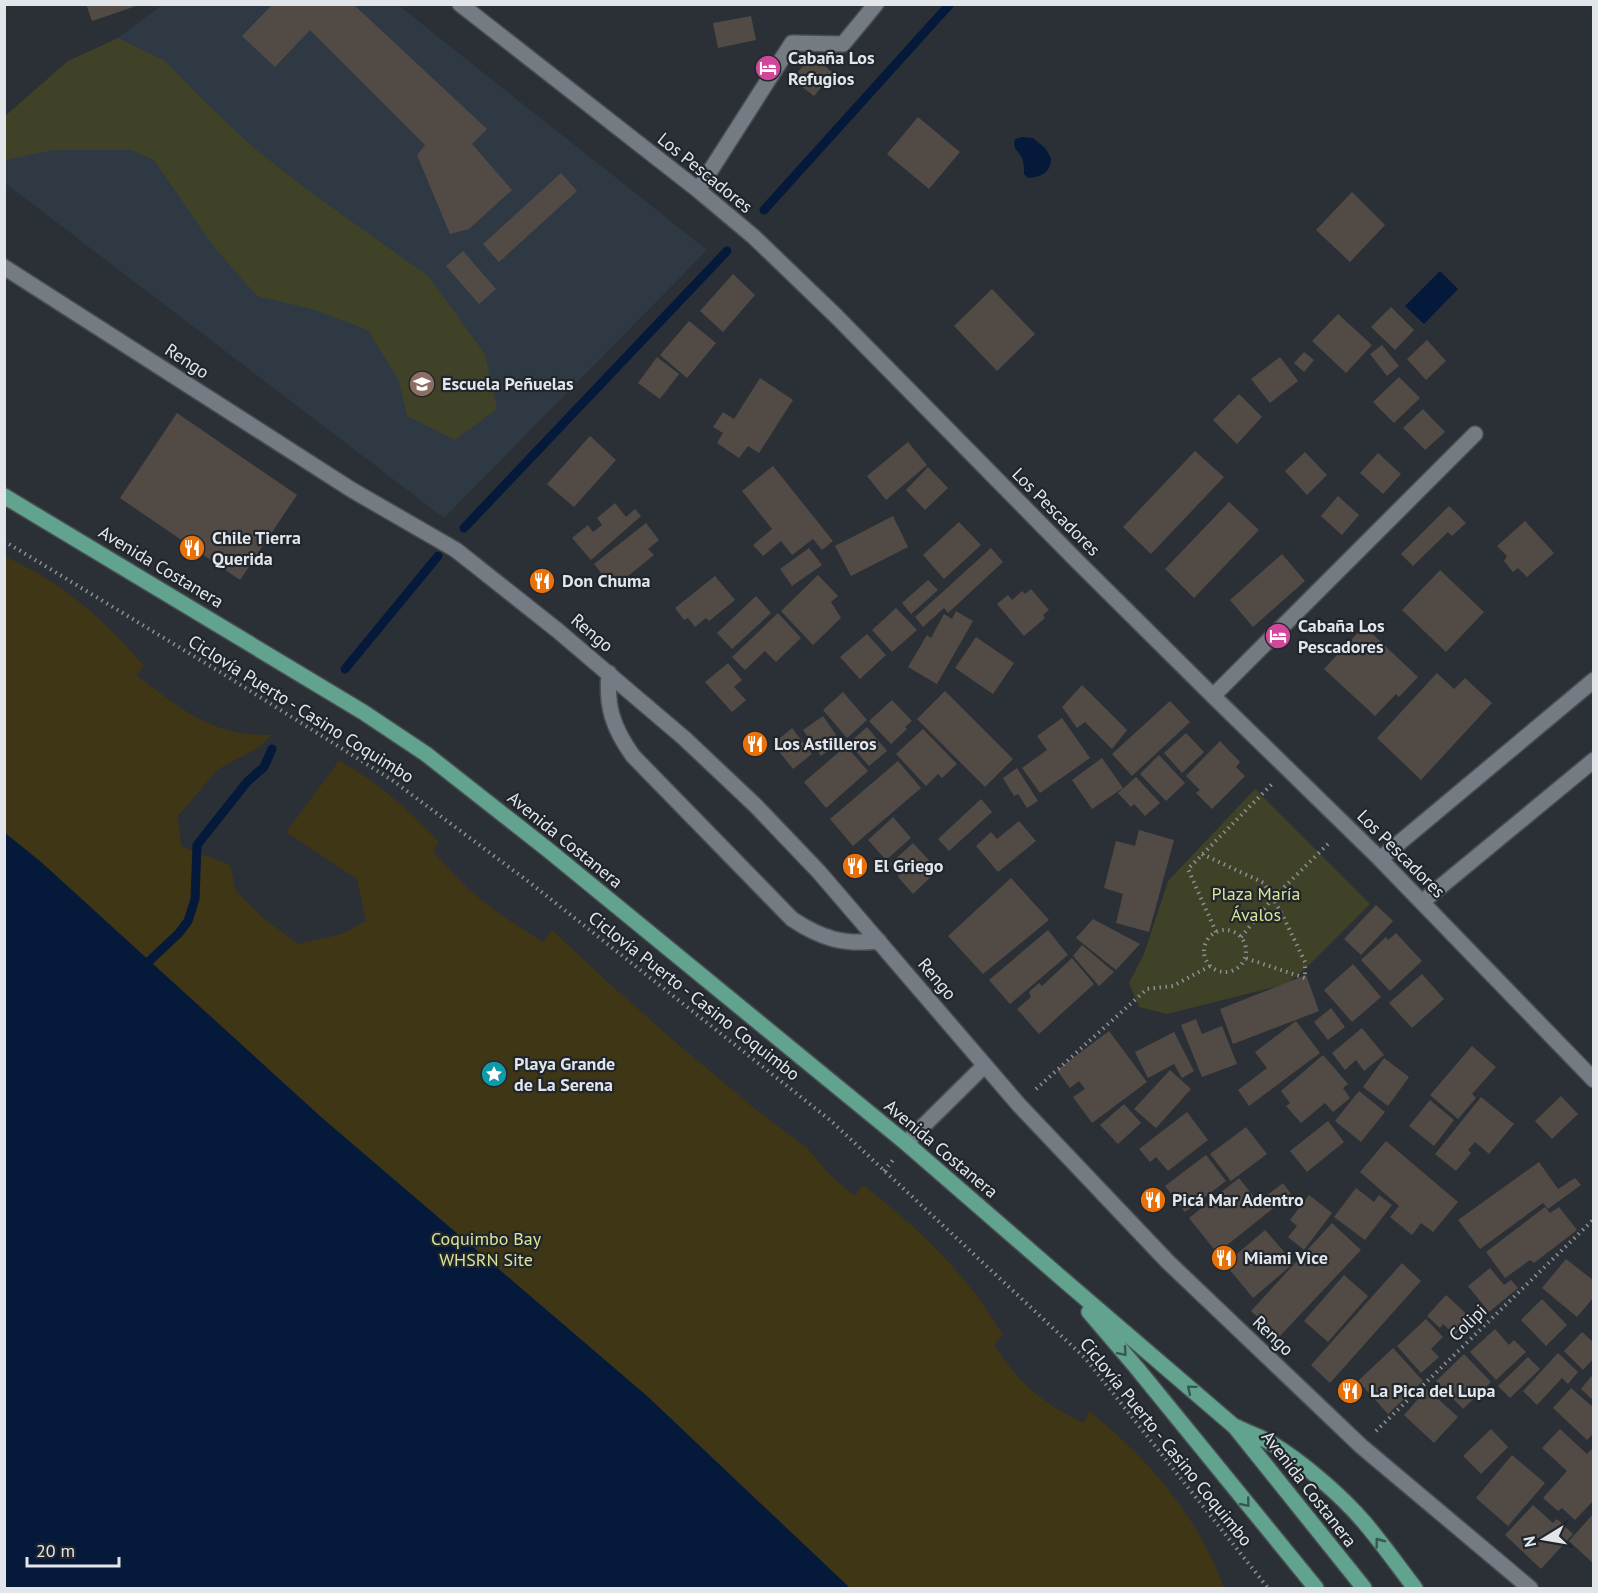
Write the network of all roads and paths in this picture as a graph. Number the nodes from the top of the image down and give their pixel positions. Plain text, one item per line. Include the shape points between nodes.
1 (460, 4) edge
2 (876, 4) edge
3 (698, 190) junction
4 (4, 267) edge
5 (1475, 434) dead end
6 (4, 496) edge
7 (4, 541) edge
8 (609, 673) junction
9 (1593, 680) edge
10 (1213, 696) junction
11 (1593, 760) edge
12 (1287, 768) junction
13 (1346, 826) junction
14 (1202, 854) junction
15 (1380, 859) junction
16 (1273, 898) junction
17 (1422, 902) junction
18 (1216, 932) junction
19 (1241, 937) junction
20 (879, 941) junction
21 (1245, 958) junction
22 (1210, 966) junction
23 (985, 1065) junction
24 (1593, 1080) edge
25 (1019, 1104) junction
26 (906, 1143) junction
27 (1593, 1219) edge
28 (1058, 1275) junction
29 (1235, 1427) junction
30 (1361, 1446) junction
31 (1268, 1588) edge
32 (1316, 1588) edge
33 (1364, 1588) edge
34 (1415, 1588) edge
35 (1530, 1588) edge

1 - 3 street, Los Pescadores
2 - 3 street via 843,44 792,43
3 - 10 street, Los Pescadores via 754,237 836,316
4 - 8 street, Rengo via 352,490 456,550
5 - 10 street
6 - 26 main road, Avenida Costanera via 426,754
7 - 31 path, Ciclovía Puerto - Casino Coquimbo via 392,780 529,882 830,1120 1085,1358
8 - 20 street, Rengo via 756,806
8 - 20 street via 609,706 621,740 792,919 827,938
9 - 15 street
10 - 12 street, Los Pescadores
11 - 17 street
12 - 13 street, Los Pescadores
12 - 14 path
13 - 15 street, Los Pescadores
13 - 16 path
14 - 16 path via 1264,883
14 - 18 path via 1188,869
15 - 17 street, Los Pescadores
16 - 19 path
16 - 21 path via 1305,962 1305,978
17 - 24 street, Los Pescadores
18 - 19 path via 1229,930
18 - 22 path via 1205,948
19 - 21 path
20 - 23 street, Rengo
21 - 22 path via 1230,971
22 - 25 path via 1173,986 1147,989
23 - 25 street, Rengo
23 - 26 street
25 - 30 street, Rengo via 1168,1262
26 - 28 main road, Avenida Costanera
27 - 30 path, Colipi
29 -> 28 main road, Avenida Costanera
28 -> 32 main road, Avenida Costanera
29 - 33 main road, Avenida Costanera
34 -> 29 main road via 1364,1521 1338,1497 1270,1442
30 - 35 street, Rengo

